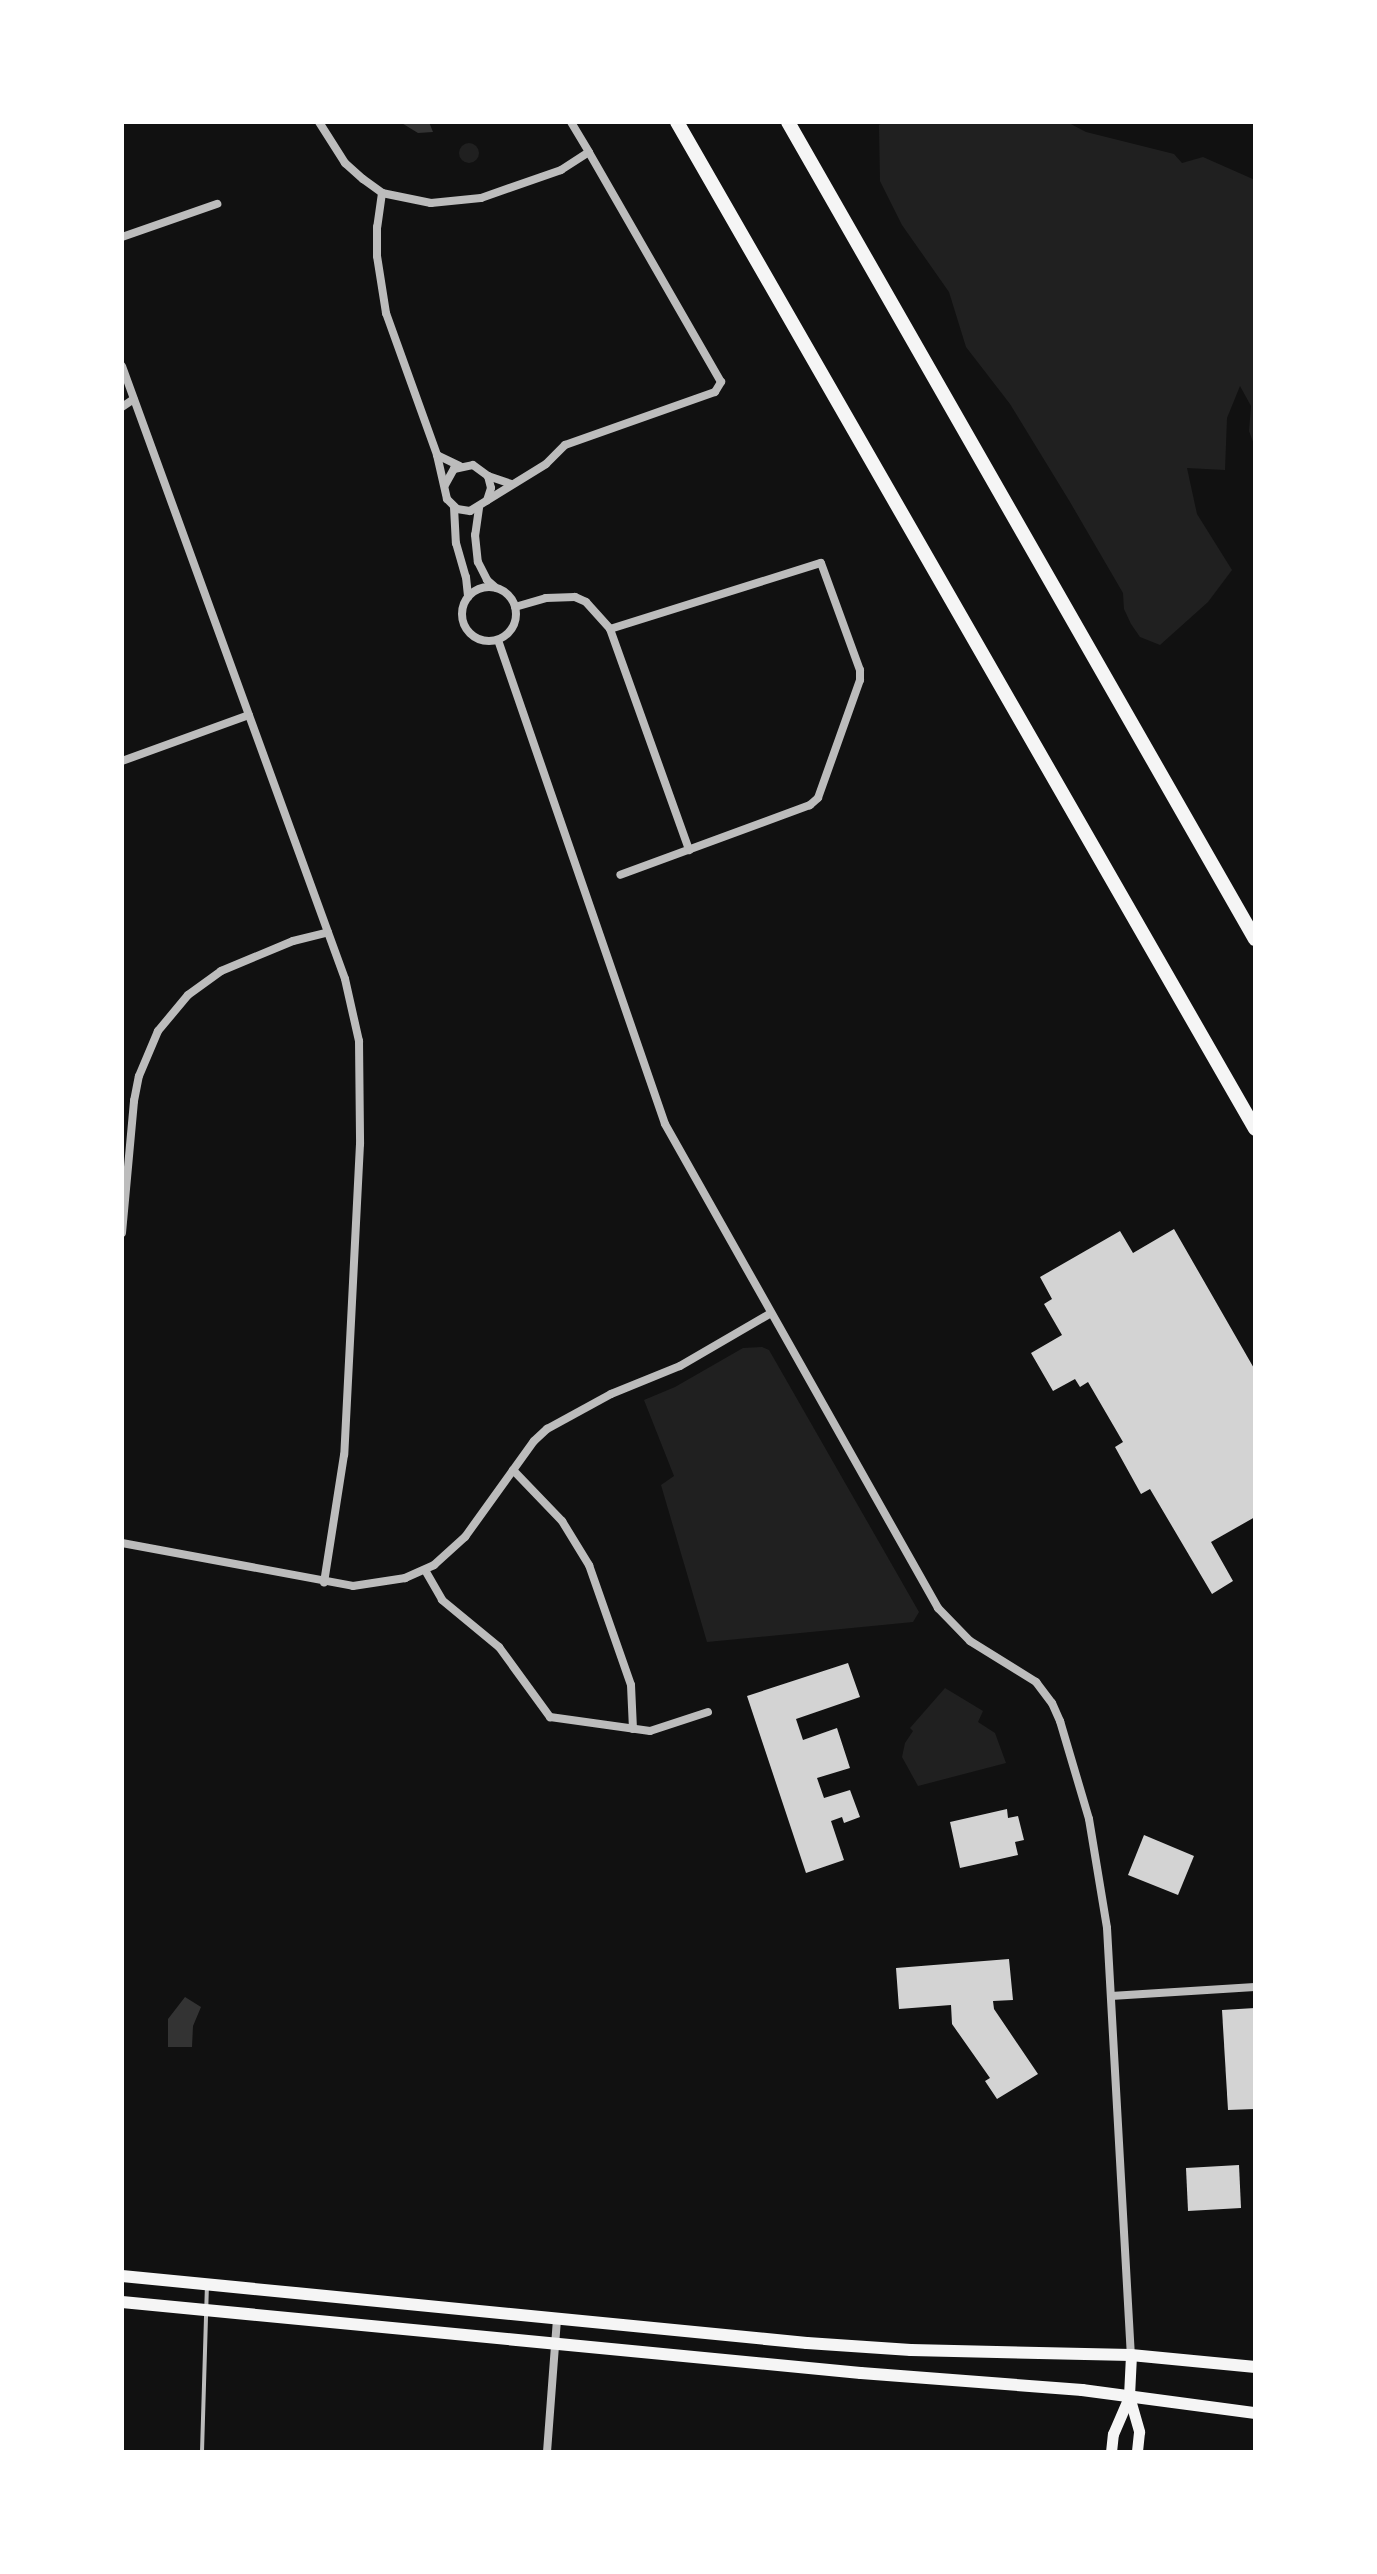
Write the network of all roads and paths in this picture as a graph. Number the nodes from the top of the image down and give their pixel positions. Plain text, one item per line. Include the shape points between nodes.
1 (319, 122) edge
2 (571, 122) edge
3 (677, 122) edge
4 (788, 122) edge
5 (589, 152) junction
6 (382, 193) junction
7 (217, 204) dead end
8 (122, 237) edge
9 (122, 366) edge
10 (134, 399) junction
11 (122, 407) edge
12 (437, 455) junction
13 (460, 466) junction
14 (488, 476) junction
15 (511, 484) junction
16 (444, 486) junction
17 (487, 501) junction
18 (454, 507) junction
19 (479, 508) junction
20 (496, 588) junction
21 (468, 597) junction
22 (515, 607) junction
23 (610, 629) junction
24 (498, 640) junction
25 (249, 715) junction
26 (122, 761) edge
27 (689, 850) junction
28 (620, 875) dead end
29 (328, 932) junction
30 (1255, 939) edge
31 (1255, 1129) edge
32 (122, 1233) edge
33 (771, 1313) junction
34 (513, 1470) junction
35 (122, 1543) edge
36 (425, 1570) junction
37 (324, 1582) junction
38 (708, 1712) dead end
39 (633, 1729) junction
40 (1255, 1987) edge
41 (1111, 1996) junction
42 (122, 2276) edge
43 (207, 2284) junction
44 (122, 2302) edge
45 (206, 2310) junction
46 (557, 2318) junction
47 (555, 2343) junction
48 (1131, 2355) junction
49 (1255, 2367) edge
50 (1129, 2396) junction
51 (1255, 2413) edge
52 (202, 2452) edge
53 (547, 2452) edge
54 (1111, 2452) edge
55 (1137, 2452) edge

1 - 6 street via 345,163
2 - 5 street
3 - 31 highway
4 - 30 highway
5 - 6 street via 561,170 481,198 431,203
5 - 15 street via 721,382 715,392 565,445 546,464
6 - 12 street via 377,256 386,313
7 - 8 street
9 - 10 street
10 - 11 street
10 - 25 street
12 - 13 street
12 - 16 street
13 - 14 street via 473,465
13 - 16 street
14 - 15 street
14 - 17 street
15 - 17 street
16 - 18 street
17 - 19 street
18 - 19 street
18 - 21 street
19 - 20 street via 478,562
20 - 21 street
20 - 22 street
21 - 24 street via 462,613 467,630 481,640
22 - 23 street via 575,597
22 - 24 street via 514,627
23 - 27 street
23 - 27 street via 821,563 856,658 860,680 818,798
24 - 33 street via 654,1099
25 - 26 street
25 - 29 street
27 - 28 street
29 - 32 street via 221,971 188,995 158,1031 134,1101
29 - 37 street via 355,1016 361,1068 344,1455
33 - 34 street via 680,1366 563,1419 534,1441
33 - 41 street via 948,1622 1036,1682 1052,1703 1097,1856
34 - 36 street via 465,1537
34 - 39 street via 562,1521 589,1565 631,1685
35 - 37 street
36 - 37 street via 384,1584
36 - 39 street via 442,1600 499,1647 550,1717
38 - 39 street via 661,1729
40 - 41 street
41 - 48 street
42 - 43 main road
43 - 45 lane
43 - 46 main road
44 - 45 main road
45 - 47 main road
45 - 52 lane
46 - 47 street
46 - 48 main road via 911,2350
47 - 50 main road
47 - 53 street
48 - 49 main road
48 - 50 main road
50 - 51 main road
50 - 54 main road
50 - 55 main road via 1139,2432

